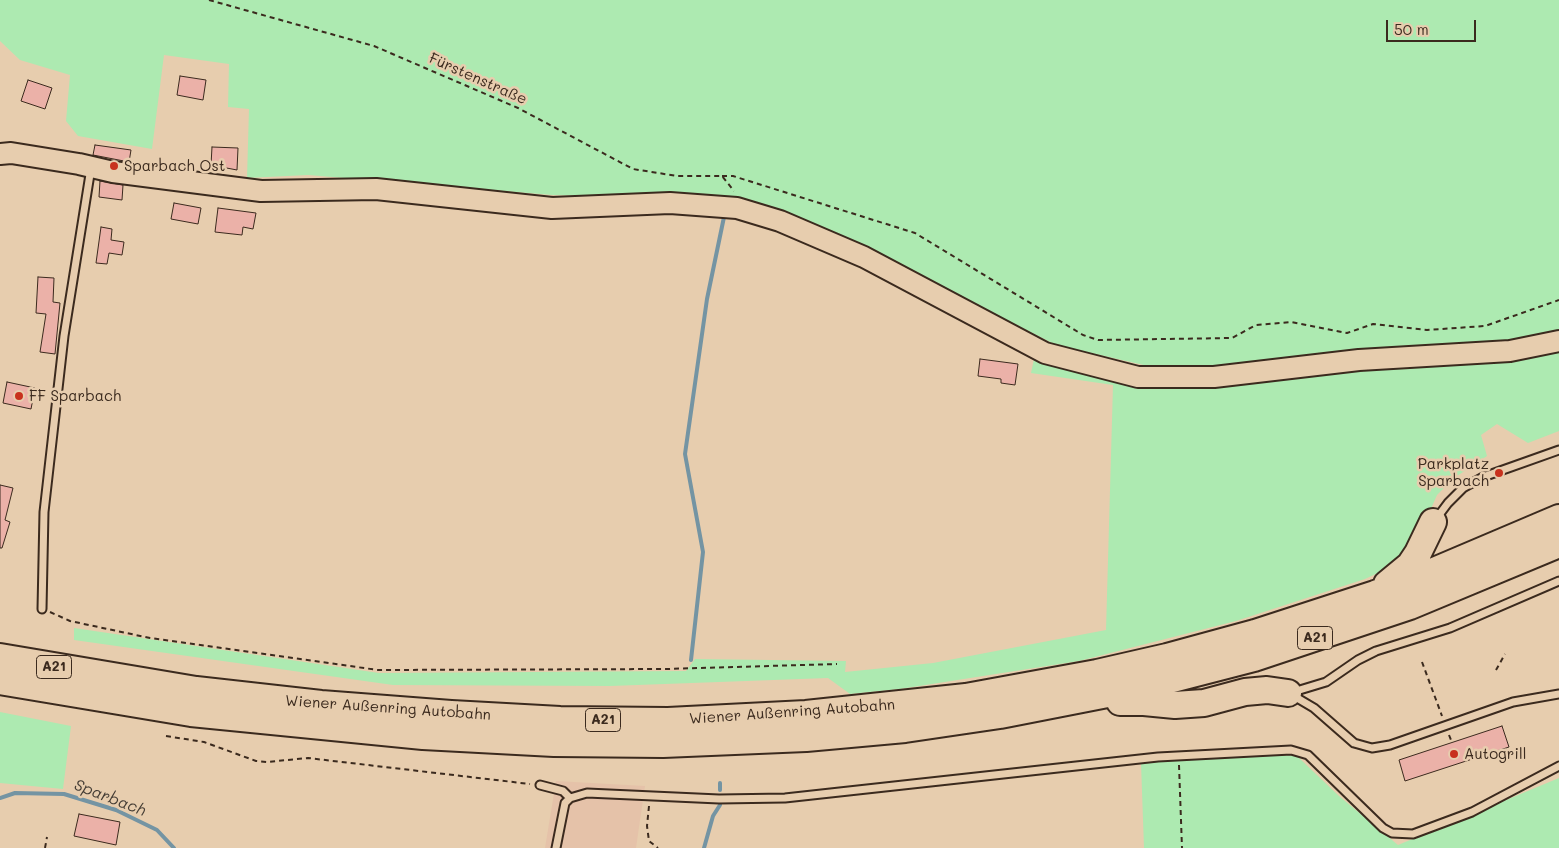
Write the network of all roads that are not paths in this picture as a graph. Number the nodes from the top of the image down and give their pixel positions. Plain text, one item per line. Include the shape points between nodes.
1 (0, 154) edge
2 (91, 166) junction
3 (1559, 341) edge
4 (1559, 450) edge
5 (1559, 518) edge
6 (1433, 522) joint
7 (1559, 544) edge
8 (1559, 581) edge
9 (1375, 594) junction
10 (42, 609) road end
11 (0, 657) edge
12 (0, 682) edge
13 (1288, 693) junction
14 (1559, 694) edge
15 (1062, 704) junction
16 (1559, 766) edge
17 (540, 785) road end
18 (570, 798) junction
19 (556, 848) edge

1 - 2 street
2 - 3 street via 140,176 261,190 376,189 552,208 670,203 737,208 780,220 864,257 1045,353 1138,377 1214,377 1359,360 1510,351
2 - 10 lane via 64,336 44,512
4 - 6 lane via 1483,477 1463,488
5 - 9 highway, Wiener Außenring Autobahn / A21
6 - 9 highway via 1410,565
7 - 15 highway, Wiener Außenring Autobahn / A21 via 1410,606 1254,658
8 - 13 lane via 1450,628 1376,651 1326,682
9 - 11 highway, Wiener Außenring Autobahn / A21 via 1255,633 1097,673 966,697 806,714 668,720 560,720 451,714 196,690
12 - 15 highway, Wiener Außenring Autobahn / A21 via 200,714 424,736 554,743 663,744 806,738 905,729
13 - 14 lane via 1314,708 1354,744 1372,748 1390,745 1513,702
13 - 15 highway via 1267,690 1245,692 1204,703 1175,705 1144,702
16 - 18 lane via 1472,812 1425,831 1402,835 1392,834 1383,828 1316,762 1292,750 1179,755 785,798 719,800 587,793
17 - 18 lane via 563,791
18 - 19 lane via 562,810

